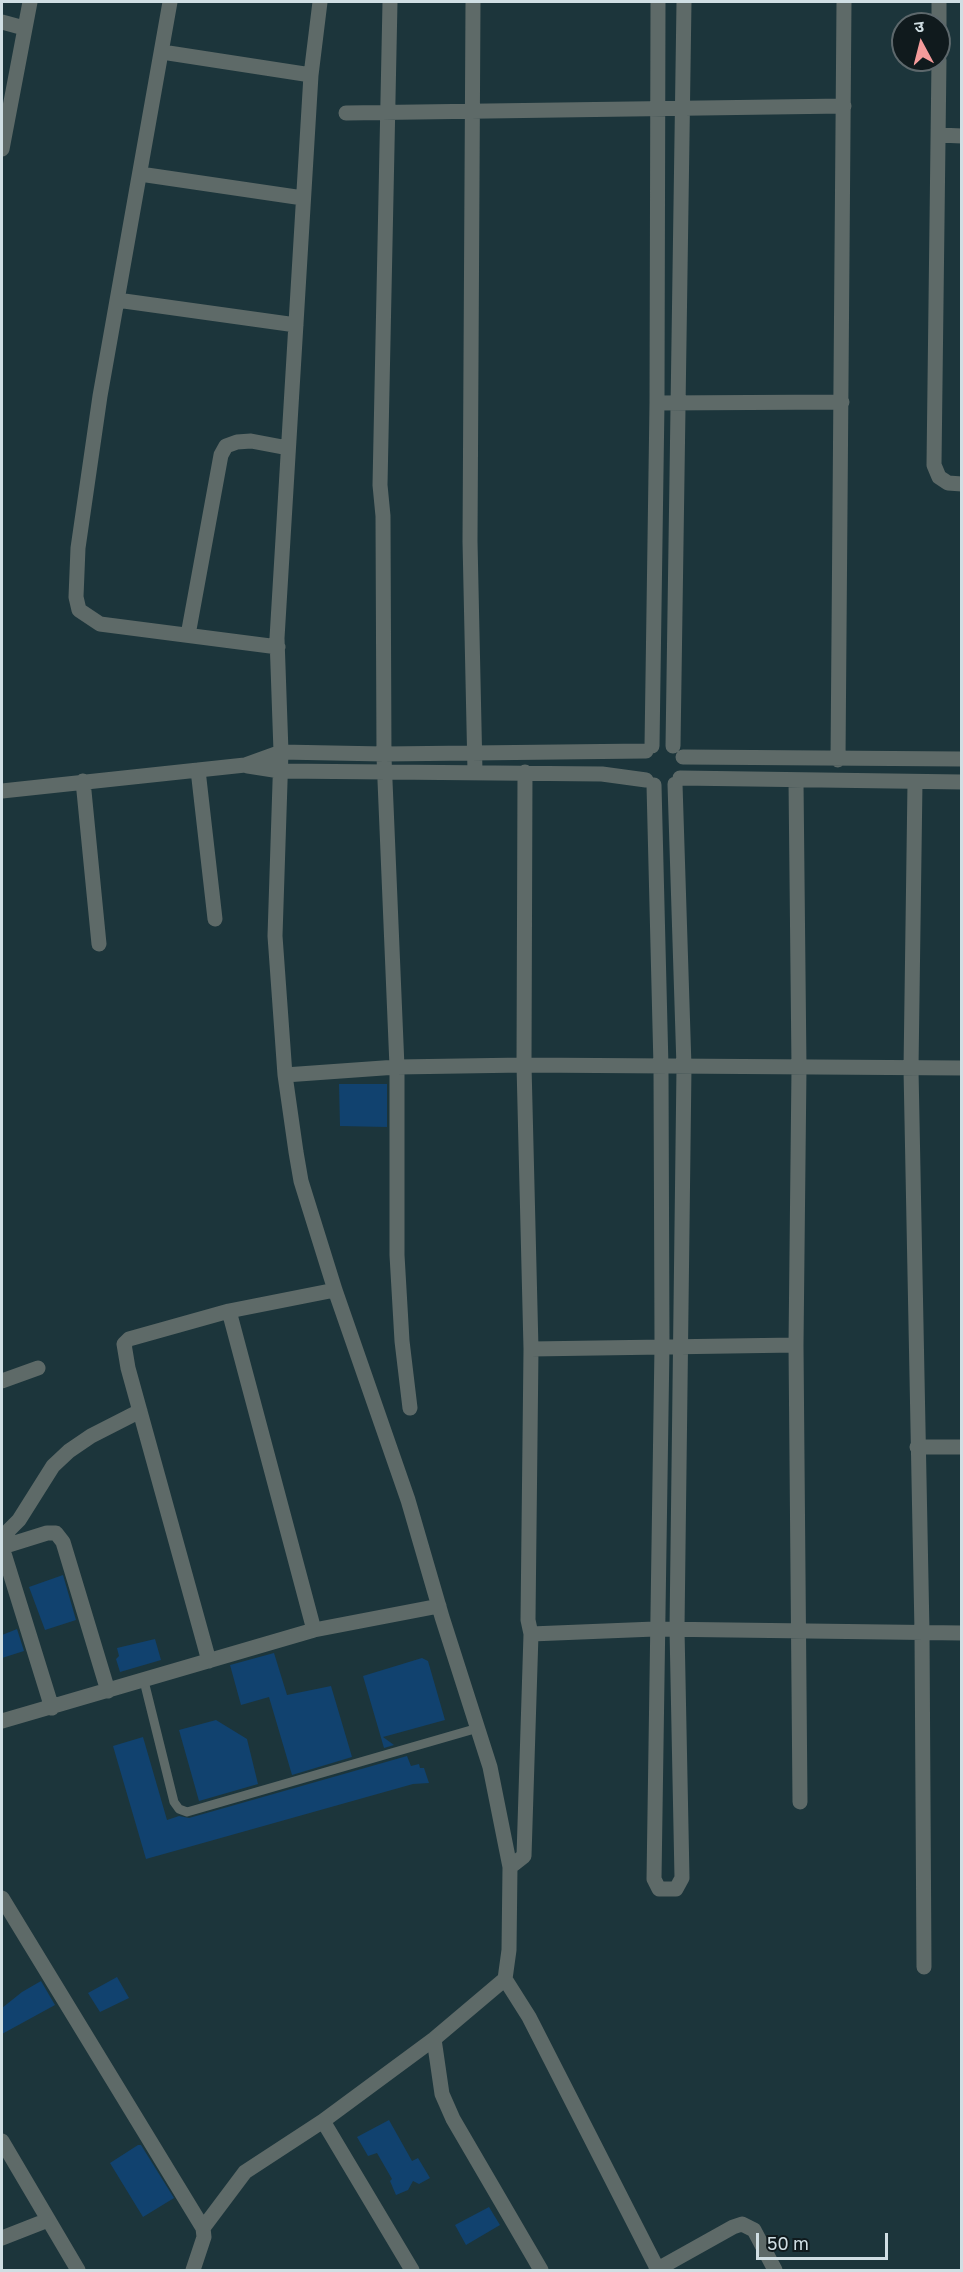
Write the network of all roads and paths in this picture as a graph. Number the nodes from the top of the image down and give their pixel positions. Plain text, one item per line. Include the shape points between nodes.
1 (30, 2) edge
2 (170, 2) edge
3 (320, 2) edge
4 (390, 2) edge
5 (473, 2) edge
6 (658, 2) edge
7 (684, 2) edge
8 (844, 2) edge
9 (2, 22) edge
10 (24, 28) junction
11 (162, 52) junction
12 (939, 72) edge
13 (311, 75) junction
14 (844, 106) junction
15 (658, 109) junction
16 (471, 110) junction
17 (684, 110) junction
18 (388, 111) junction
19 (346, 113) dead end
20 (939, 135) junction
21 (962, 136) edge
22 (2, 149) edge
23 (140, 174) junction
24 (303, 198) junction
25 (117, 300) junction
26 (296, 325) junction
27 (680, 402) junction
28 (842, 402) junction
29 (657, 403) junction
30 (288, 448) junction
31 (962, 484) edge
32 (188, 635) junction
33 (278, 647) junction
34 (649, 749) junction
35 (281, 752) junction
36 (678, 752) junction
37 (474, 753) junction
38 (384, 754) junction
39 (962, 759) edge
40 (838, 760) junction
41 (245, 765) junction
42 (198, 770) junction
43 (280, 771) junction
44 (387, 772) junction
45 (475, 772) junction
46 (525, 772) junction
47 (83, 781) junction
48 (677, 781) junction
49 (796, 781) junction
50 (650, 782) junction
51 (915, 783) junction
52 (962, 783) edge
53 (2, 790) edge
54 (215, 919) dead end
55 (99, 944) dead end
56 (524, 1065) junction
57 (397, 1067) junction
58 (661, 1067) junction
59 (684, 1067) junction
60 (799, 1068) junction
61 (962, 1068) edge
62 (911, 1069) junction
63 (285, 1076) junction
64 (335, 1290) junction
65 (229, 1311) junction
66 (796, 1345) junction
67 (662, 1346) junction
68 (681, 1346) junction
69 (531, 1349) junction
70 (39, 1368) dead end
71 (2, 1381) edge
72 (410, 1408) dead end
73 (140, 1411) junction
74 (917, 1447) junction
75 (962, 1447) edge
76 (2, 1547) edge
77 (439, 1606) junction
78 (656, 1629) junction
79 (677, 1629) junction
80 (314, 1630) junction
81 (800, 1632) junction
82 (922, 1632) junction
83 (962, 1633) edge
84 (531, 1634) junction
85 (209, 1661) junction
86 (144, 1681) junction
87 (108, 1691) junction
88 (52, 1708) junction
89 (2, 1721) edge
90 (478, 1728) junction
91 (800, 1802) dead end
92 (510, 1867) junction
93 (2, 1898) edge
94 (924, 1967) dead end
95 (505, 1979) junction
96 (434, 2039) junction
97 (323, 2121) junction
98 (2, 2140) edge
99 (48, 2220) junction
100 (203, 2228) junction
101 (2, 2238) edge
102 (657, 2270) edge
103 (78, 2271) edge
104 (193, 2271) edge
105 (412, 2271) edge
106 (542, 2271) edge
107 (775, 2271) edge

1 - 10 street
2 - 11 street
3 - 13 street
4 - 18 street
5 - 16 street
6 - 15 street
7 - 17 street
8 - 14 street
9 - 10 street
10 - 22 street
11 - 13 street
11 - 23 street
12 - 20 street
13 - 24 street
14 - 17 street
14 - 28 street
15 - 16 street
15 - 17 street
15 - 29 street
16 - 18 street
16 - 37 street via 470,541
17 - 27 street
18 - 19 street
18 - 38 street via 380,485 384,516
20 - 21 street
20 - 31 street via 934,465 939,477 948,483
23 - 24 street
23 - 25 street
24 - 26 street
25 - 26 street
25 - 32 street via 78,548 76,597 79,610 100,624
26 - 30 street
27 - 28 street
27 - 29 street
27 - 36 street
28 - 40 street
29 - 34 street
30 - 32 street via 237,442 226,446 221,455
30 - 33 street
32 - 33 street
33 - 35 street
34 - 36 street via 659,744
34 - 37 street
34 - 50 street via 641,767
35 - 38 street
35 - 41 street
35 - 43 street
36 - 40 street
36 - 48 street via 684,772
37 - 38 street
37 - 45 street
38 - 44 street
39 - 40 street
41 - 42 street
41 - 43 street
42 - 47 street
42 - 54 street
43 - 44 street
43 - 63 street via 275,936
44 - 45 street
44 - 57 street
45 - 46 street
46 - 50 street via 602,774
46 - 56 street
47 - 53 street
47 - 55 street
48 - 49 street
48 - 50 street via 663,787
48 - 59 street
49 - 51 street
49 - 60 street
50 - 58 street
51 - 52 street
51 - 62 street
56 - 57 street
56 - 58 street
56 - 69 street
57 - 63 street
57 - 72 street via 397,1255
58 - 59 street
58 - 67 street
59 - 60 street
59 - 68 street
60 - 62 street
60 - 66 street
61 - 62 street
62 - 74 street
63 - 64 street via 301,1182
64 - 65 street
64 - 77 street via 408,1500
65 - 73 street via 129,1339 124,1344
65 - 80 street
66 - 68 street
66 - 81 street
67 - 68 street
67 - 69 street
67 - 78 street
68 - 79 street
69 - 84 street
70 - 71 street
73 - 76 street via 69,1450 53,1466 9,1530
73 - 85 street
74 - 75 street
74 - 82 street
76 - 87 street via 47,1533 56,1533 63,1542
76 - 88 street
77 - 80 street
77 - 90 street
78 - 79 street
78 - 79 street via 654,1879 655,1887 676,1889 682,1878
78 - 84 street
79 - 81 street
80 - 85 street
81 - 82 street
81 - 91 street
82 - 83 street
82 - 94 street
84 - 92 street via 524,1856
85 - 86 street
86 - 87 street
86 - 90 lane via 174,1802 187,1812
87 - 88 street
88 - 89 street
90 - 92 street
92 - 95 street
93 - 100 street
95 - 96 street
95 - 102 street
96 - 97 street
96 - 106 street via 442,2094 453,2119
97 - 100 street via 245,2172
97 - 105 street
98 - 99 street
99 - 101 street
99 - 103 street
100 - 104 street via 204,2237
102 - 107 street via 742,2224 754,2230

